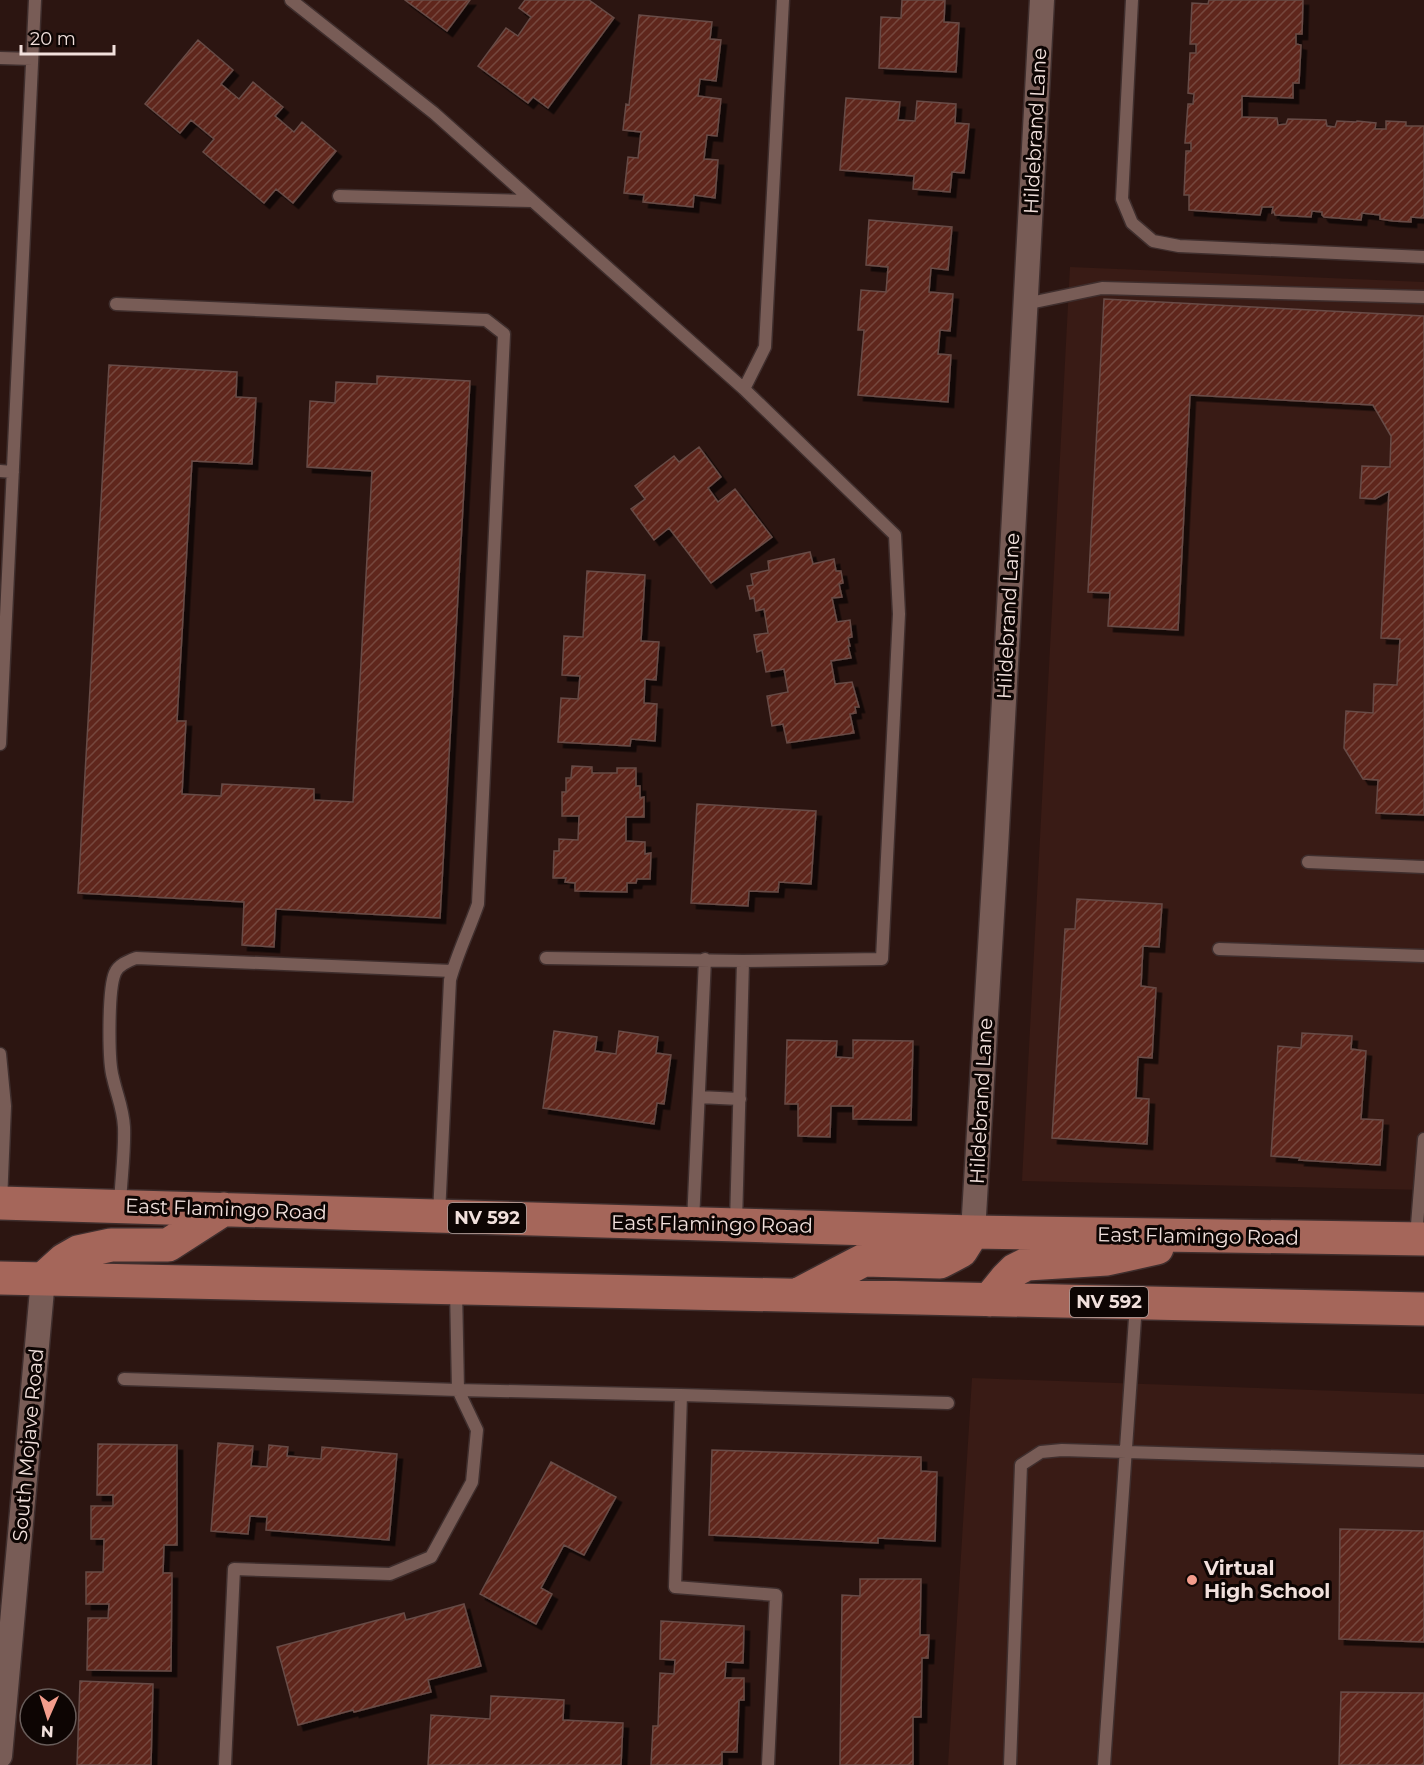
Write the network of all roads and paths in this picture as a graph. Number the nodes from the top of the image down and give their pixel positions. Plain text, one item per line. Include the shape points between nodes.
1 (35, 0) edge
2 (291, 0) edge
3 (783, 0) edge
4 (1042, 0) edge
5 (1132, 0) edge
6 (0, 58) edge
7 (32, 59) junction
8 (339, 196) dead end
9 (532, 201) junction
10 (1424, 257) edge
11 (1424, 297) edge
12 (116, 304) dead end
13 (1025, 304) junction
14 (744, 389) junction
15 (0, 471) edge
16 (13, 472) junction
17 (0, 744) edge
18 (1308, 862) dead end
19 (1424, 867) edge
20 (1219, 949) dead end
21 (1424, 956) edge
22 (546, 958) dead end
23 (705, 959) junction
24 (743, 961) junction
25 (452, 971) junction
26 (0, 1054) edge
27 (699, 1097) junction
28 (740, 1099) junction
29 (1424, 1139) edge
30 (0, 1203) edge
31 (120, 1206) junction
32 (224, 1209) junction
33 (439, 1216) junction
34 (693, 1224) junction
35 (736, 1224) junction
36 (973, 1232) junction
37 (1205, 1236) junction
38 (1420, 1239) edge
39 (0, 1278) edge
40 (43, 1279) junction
41 (456, 1288) junction
42 (794, 1296) junction
43 (989, 1300) junction
44 (1136, 1303) junction
45 (1424, 1309) edge
46 (124, 1379) dead end
47 (458, 1390) junction
48 (681, 1395) junction
49 (948, 1403) dead end
50 (1125, 1451) junction
51 (1424, 1461) edge
52 (4, 1670) edge
53 (0, 1756) edge
54 (225, 1765) edge
55 (768, 1765) edge
56 (1010, 1765) edge
57 (1104, 1765) edge

1 - 7 lane
2 - 9 lane via 434,113
3 - 14 lane via 765,347
4 - 13 street, Hildebrand Lane
5 - 10 lane via 1122,199 1132,223 1153,241 1179,246
6 - 7 lane
7 - 16 lane
8 - 9 lane
9 - 14 lane
11 - 13 lane via 1102,288
12 - 25 lane via 486,320 504,334 478,904
13 - 36 street, Hildebrand Lane
14 - 24 lane via 896,535 899,614 882,959
15 - 16 lane
16 - 17 lane
18 - 19 lane
20 - 21 lane
22 - 23 lane
23 - 24 lane
23 - 27 lane
24 - 28 lane
25 - 31 lane via 136,958 124,962 115,972 110,1047 112,1077 122,1103 124,1128
25 - 33 lane
26 - 30 lane via 5,1106
27 - 28 lane
27 - 34 lane
28 - 35 lane
29 - 38 lane
30 - 31 main road, East Flamingo Road / NV 592
31 - 32 main road, East Flamingo Road / NV 592
32 - 33 main road, East Flamingo Road / NV 592
32 - 40 main road via 168,1245 111,1245 78,1252
33 - 34 main road, East Flamingo Road / NV 592
34 - 35 main road, East Flamingo Road / NV 592
35 - 36 main road, East Flamingo Road / NV 592
36 - 37 main road, East Flamingo Road / NV 592
36 - 42 main road via 961,1251 940,1262 864,1260
37 - 38 main road, East Flamingo Road / NV 592
37 - 43 main road via 1107,1259 1027,1264 1015,1270
39 - 40 main road, NV 592
40 - 41 main road, NV 592
40 - 52 street, South Mojave Road
41 - 42 main road, NV 592
41 - 47 lane
42 - 43 main road, NV 592
43 - 44 main road, NV 592
44 - 45 main road, NV 592
44 - 50 lane
46 - 47 lane
47 - 48 lane
47 - 54 lane via 477,1431 472,1482 431,1557 390,1574 234,1569
48 - 49 lane
48 - 55 lane via 675,1587 776,1594
50 - 51 lane
50 - 56 lane via 1041,1452 1021,1465
50 - 57 lane
52 - 53 street, South Mojave Road

